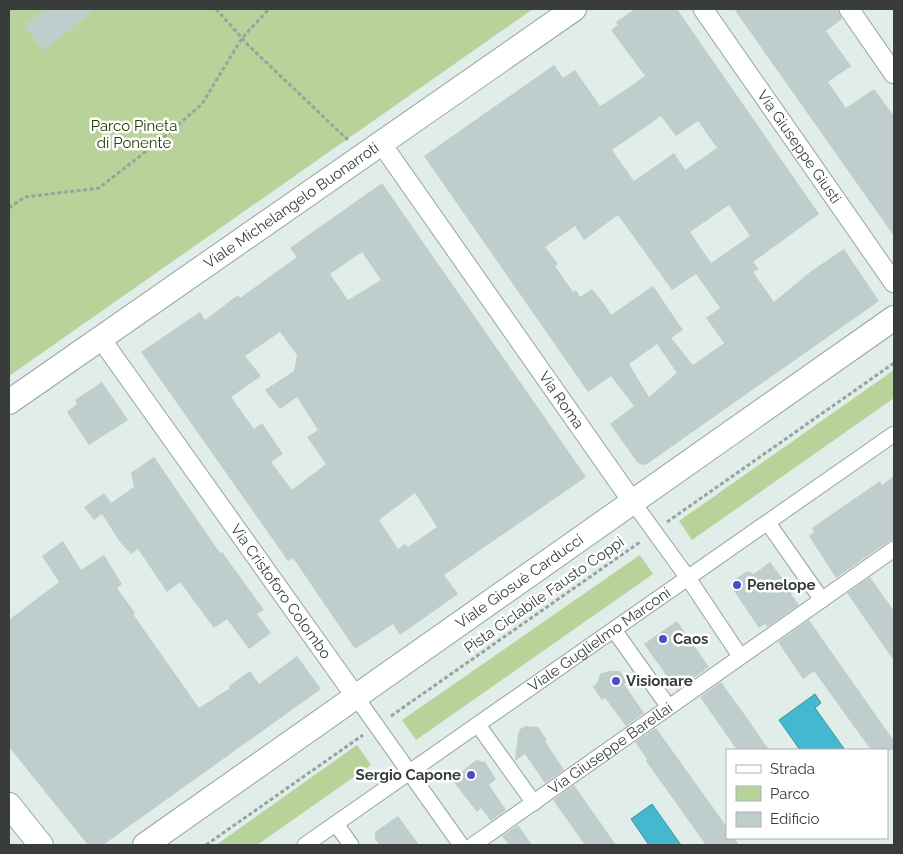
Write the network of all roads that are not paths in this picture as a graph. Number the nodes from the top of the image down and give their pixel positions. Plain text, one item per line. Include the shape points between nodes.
1 (574, 9) edge
2 (703, 9) edge
3 (849, 9) edge
4 (894, 74) edge
5 (372, 150) junction
6 (894, 284) edge
7 (894, 318) edge
8 (101, 339) junction
9 (9, 402) edge
10 (892, 440) edge
11 (632, 502) junction
12 (768, 523) junction
13 (894, 549) edge
14 (688, 578) junction
15 (822, 600) junction
16 (614, 630) junction
17 (740, 656) junction
18 (356, 697) junction
19 (668, 706) junction
20 (478, 725) junction
21 (409, 772) junction
22 (534, 802) junction
23 (9, 805) edge
24 (336, 824) junction
25 (41, 845) edge
26 (145, 845) edge
27 (305, 845) edge
28 (351, 845) edge
29 (461, 845) edge
30 (473, 845) edge

1 - 5 street, Viale Michelangelo Buonarroti
2 - 6 street, Via Giuseppe Giusti
3 - 4 street
5 - 8 street, Viale Michelangelo Buonarroti
5 - 11 street, Via Roma
7 - 11 street, Viale Giosuè Carducci
8 - 9 street, Viale Michelangelo Buonarroti
8 - 18 street, Via Cristoforo Colombo
10 - 12 street, Viale Guglielmo Marconi
11 - 14 street, Via Roma
11 - 18 street, Viale Giosuè Carducci
12 - 14 street, Viale Guglielmo Marconi
12 - 15 street
13 - 15 street, Via Giuseppe Barellai
14 - 16 street, Viale Guglielmo Marconi
14 - 17 street, Via Roma
15 - 17 street, Via Giuseppe Barellai
16 - 19 street
16 - 20 street, Viale Guglielmo Marconi
17 - 19 street, Via Giuseppe Barellai
18 - 21 street, Via Cristoforo Colombo
18 - 26 street, Viale Giosuè Carducci
19 - 22 street, Via Giuseppe Barellai
20 - 21 street, Viale Guglielmo Marconi
20 - 22 street
21 - 24 street, Viale Guglielmo Marconi
21 - 29 street, Via Cristoforo Colombo
22 - 30 street, Via Giuseppe Barellai
23 - 25 street
24 - 27 street, Viale Guglielmo Marconi
24 - 28 street

